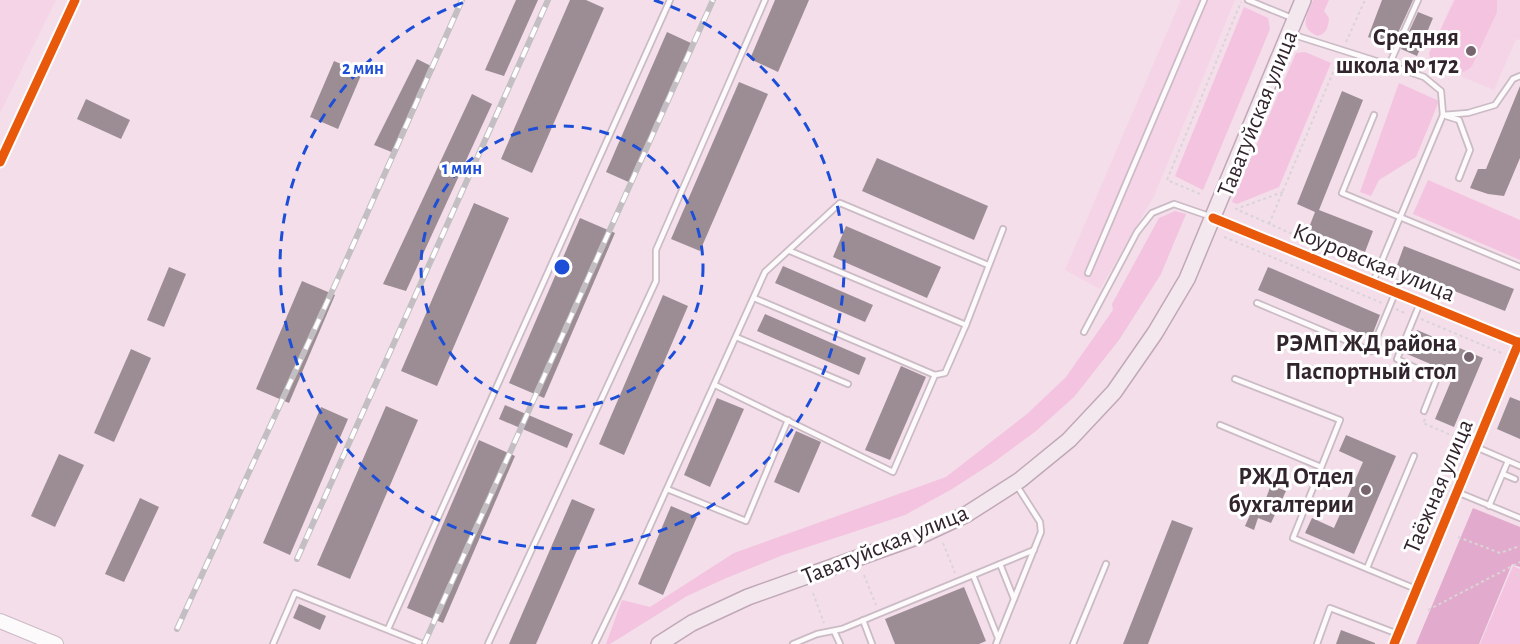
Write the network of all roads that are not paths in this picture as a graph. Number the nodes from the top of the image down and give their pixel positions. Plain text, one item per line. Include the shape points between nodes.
1 (75, 0) edge
2 (670, 0) edge
3 (765, 0) edge
4 (1204, 0) edge
5 (1248, 0) edge
6 (1303, 0) edge
7 (1418, 0) edge
8 (1295, 19) junction
9 (1289, 34) junction
10 (1389, 65) junction
11 (1520, 76) edge
12 (1374, 115) dead end
13 (1443, 115) junction
14 (0, 162) edge
15 (1458, 178) dead end
16 (1400, 216) junction
17 (1213, 218) junction
18 (1003, 229) dead end
19 (790, 251) junction
20 (988, 265) junction
21 (1520, 267) edge
22 (1088, 273) dead end
23 (1373, 282) junction
24 (1396, 291) junction
25 (754, 298) junction
26 (1421, 301) junction
27 (1257, 303) dead end
28 (966, 326) junction
29 (1084, 332) dead end
30 (736, 337) junction
31 (1520, 341) edge
32 (935, 375) junction
33 (1235, 379) dead end
34 (848, 384) dead end
35 (715, 385) junction
36 (1424, 411) dead end
37 (788, 420) junction
38 (1220, 426) dead end
39 (1476, 447) junction
40 (1414, 456) dead end
41 (1508, 461) junction
42 (1520, 466) edge
43 (1321, 467) junction
44 (1503, 474) junction
45 (1515, 479) dead end
46 (1015, 483) junction
47 (667, 489) junction
48 (1457, 492) junction
49 (1489, 506) junction
50 (1520, 518) edge
51 (1034, 550) junction
52 (1000, 564) junction
53 (1106, 564) dead end
54 (1367, 568) junction
55 (973, 575) junction
56 (1416, 589) junction
57 (1014, 599) junction
58 (862, 620) junction
59 (0, 621) edge
60 (388, 629) junction
61 (834, 631) junction
62 (1398, 634) junction
63 (998, 638) junction
64 (56, 644) edge
65 (273, 644) edge
66 (423, 644) edge
67 (488, 644) edge
68 (595, 644) edge
69 (659, 644) edge
70 (793, 644) edge
71 (840, 644) edge
72 (872, 644) edge
73 (996, 644) edge
74 (1073, 644) edge
75 (1317, 644) edge
76 (1394, 644) edge

1 - 14 street
2 - 60 lane
3 - 67 lane via 656,250 656,281
4 - 22 lane
5 - 8 lane
6 - 8 main road, Таватуйская улица
7 - 10 lane
8 - 9 main road, Таватуйская улица
9 - 10 lane
9 - 17 main road, Таватуйская улица
10 - 13 lane via 1424,76 1441,92
11 - 13 lane via 1513,79 1495,105
12 - 16 lane via 1342,193
13 - 15 lane via 1459,120 1470,150
13 - 16 lane
16 - 21 lane
16 - 23 lane
17 - 23 street, Коуровская улица
17 - 29 lane via 1174,204 1152,213 1137,232
17 - 46 main road, Таватуйская улица via 1187,279 1114,392 1069,440
18 - 20 lane
19 - 20 lane via 840,203
19 - 25 lane via 765,272
19 - 28 lane
20 - 28 lane
23 - 24 street, Коуровская улица
24 - 26 street, Коуровская улица
24 - 27 lane via 1371,351
25 - 30 lane
25 - 32 lane
26 - 31 street, Коуровская улица
26 - 36 lane via 1396,359 1437,378
28 - 32 lane via 945,373
30 - 34 lane
30 - 35 lane
31 - 39 street, Таёжная улица
32 - 37 lane via 893,472
33 - 43 lane via 1340,420
35 - 37 lane
35 - 47 lane
37 - 47 lane via 746,521
38 - 43 lane
39 - 41 lane
39 - 48 street, Таёжная улица
40 - 54 lane
41 - 42 lane
41 - 44 lane
43 - 54 lane via 1293,538
44 - 45 lane
44 - 49 lane
46 - 51 lane via 1040,522 1041,532
46 - 69 main road, Таватуйская улица via 968,514 922,535 748,597 692,623
47 - 68 lane
48 - 49 lane
48 - 56 street, Таёжная улица
49 - 50 lane
51 - 52 lane
51 - 57 lane
52 - 55 lane
52 - 57 lane
53 - 74 lane
54 - 56 lane
55 - 58 lane
55 - 63 lane
56 - 62 street, Таёжная улица
57 - 63 lane
58 - 61 lane
58 - 72 lane
59 - 64 main road
60 - 65 lane via 295,593
60 - 66 lane
61 - 70 lane
61 - 71 lane
62 - 75 lane via 1330,608
62 - 76 street, Таёжная улица
63 - 73 lane

